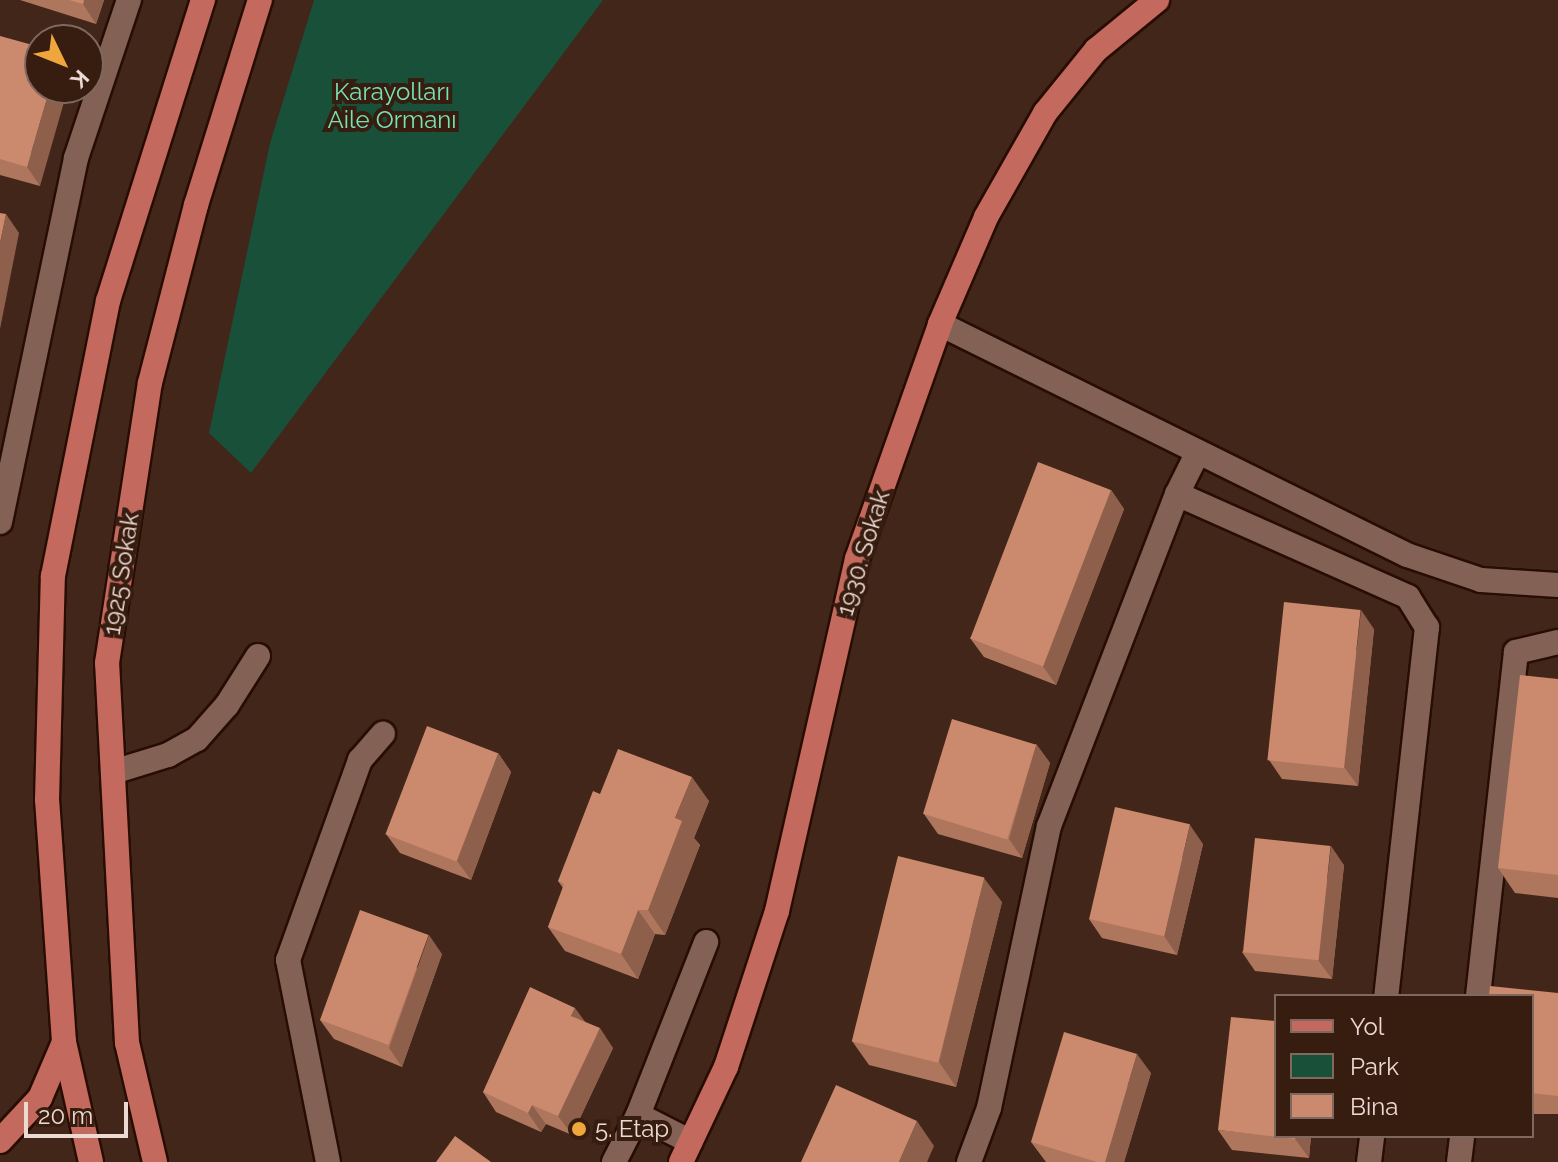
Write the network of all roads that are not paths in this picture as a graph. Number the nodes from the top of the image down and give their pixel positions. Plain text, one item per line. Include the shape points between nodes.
1 (129, 0) edge
2 (203, 0) edge
3 (260, 0) edge
4 (1157, 0) edge
5 (940, 324) junction
6 (1198, 452) junction
7 (1177, 494) junction
8 (0, 522) edge
9 (1558, 585) edge
10 (1558, 642) edge
11 (258, 656) dead end
12 (383, 734) dead end
13 (113, 772) junction
14 (706, 942) dead end
15 (1386, 994) edge
16 (1478, 994) edge
17 (64, 1042) junction
18 (638, 1115) junction
19 (1372, 1138) edge
20 (1462, 1138) edge
21 (0, 1141) edge
22 (686, 1152) edge
23 (91, 1162) edge
24 (155, 1162) edge
25 (328, 1162) edge
26 (614, 1162) edge
27 (969, 1162) edge
28 (1369, 1162) edge
29 (1459, 1162) edge

1 - 8 street via 76,158
2 - 17 main road via 108,301 53,576 47,800
3 - 13 main road, 1925 Sokak via 200,191 150,383 107,663
4 - 5 main road, 1930. Sokak via 1096,50 1045,113 986,217
5 - 6 street
5 - 22 main road, 1930. Sokak via 857,559 777,911 726,1067
6 - 7 street
6 - 9 street via 1407,555 1481,580
7 - 15 street via 1408,597 1427,627
7 - 27 street via 1049,826 989,1108
10 - 16 street via 1516,652
11 - 13 street via 227,705 197,739 168,755
12 - 25 street via 360,760 288,960
13 - 24 main road, 1925 Sokak via 127,1043
14 - 18 street
17 - 21 main road via 40,1098
17 - 23 main road
18 - 22 street
18 - 26 street
19 - 28 street
20 - 29 street

